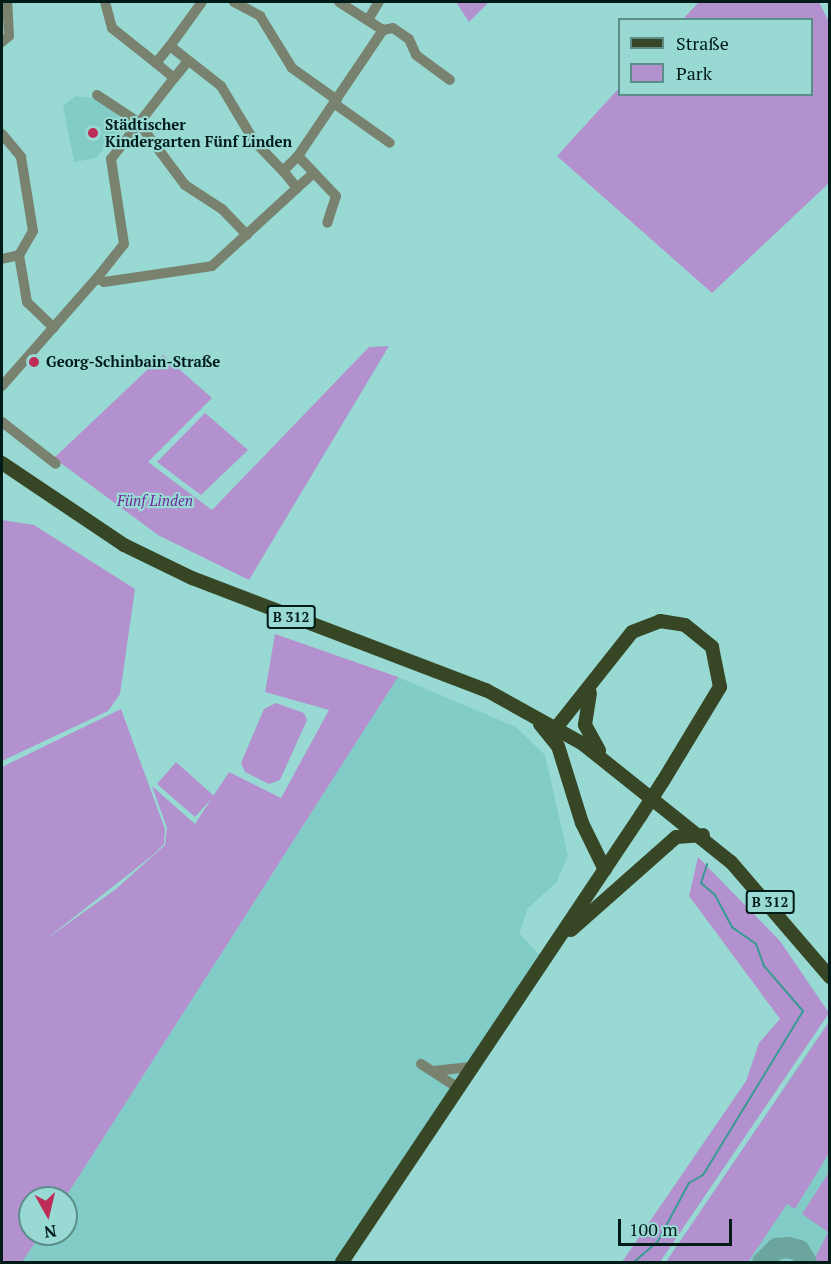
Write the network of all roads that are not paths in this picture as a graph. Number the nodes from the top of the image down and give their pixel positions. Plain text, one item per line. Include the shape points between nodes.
1 (7, 2) edge
2 (105, 2) edge
3 (202, 2) edge
4 (234, 2) edge
5 (339, 2) edge
6 (379, 2) edge
7 (368, 20) junction
8 (383, 30) junction
9 (2, 42) edge
10 (170, 46) junction
11 (188, 60) junction
12 (156, 63) junction
13 (174, 78) junction
14 (450, 80) dead end
15 (97, 95) dead end
16 (336, 102) junction
17 (138, 122) junction
18 (2, 134) edge
19 (390, 143) dead end
20 (298, 156) junction
21 (284, 171) junction
22 (314, 173) junction
23 (297, 188) junction
24 (327, 223) dead end
25 (247, 235) junction
26 (19, 255) junction
27 (2, 259) edge
28 (97, 278) junction
29 (54, 328) junction
30 (2, 386) edge
31 (2, 422) edge
32 (2, 463) edge
33 (56, 464) dead end
34 (591, 688) junction
35 (530, 714) junction
36 (556, 728) junction
37 (605, 758) junction
38 (703, 835) junction
39 (605, 870) junction
40 (556, 944) junction
41 (830, 977) edge
42 (421, 1064) dead end
43 (471, 1067) junction
44 (431, 1071) junction
45 (457, 1087) junction
46 (342, 1263) edge

1 - 9 street via 9,36
2 - 12 street via 112,28
3 - 10 street
4 - 16 street via 260,16 292,68
5 - 7 street
6 - 7 street
7 - 8 street
8 - 14 street via 393,28 409,39 416,55
8 - 16 street
10 - 11 street
10 - 12 street
11 - 13 street
11 - 21 street via 221,86 254,141
12 - 13 street
13 - 17 street
15 - 17 street
16 - 19 street
16 - 20 street
17 - 25 street via 185,185 222,209
17 - 28 street via 111,159 124,244
18 - 26 street via 21,157 33,231
20 - 21 street
20 - 22 street
21 - 23 street
22 - 23 street
22 - 24 street via 336,196
23 - 25 street
25 - 28 street via 212,266 104,282
26 - 27 street
26 - 29 street via 27,302
28 - 29 street
29 - 30 street
31 - 33 street
32 - 35 main road, B 312 via 124,544 192,578 420,662
34 - 36 main road
34 - 37 main road via 585,725
34 - 39 main road, bridge via 618,644 646,624 684,625 712,647 720,673 717,694
35 - 36 main road, B 312
35 - 39 main road via 558,746 582,823
36 - 37 main road, B 312
37 - 38 main road, B 312
38 - 40 main road via 676,837
38 - 41 main road, B 312 via 774,906
39 - 40 main road
40 - 43 main road
42 - 44 street
43 - 44 street
43 - 45 main road
44 - 45 street
45 - 46 main road

